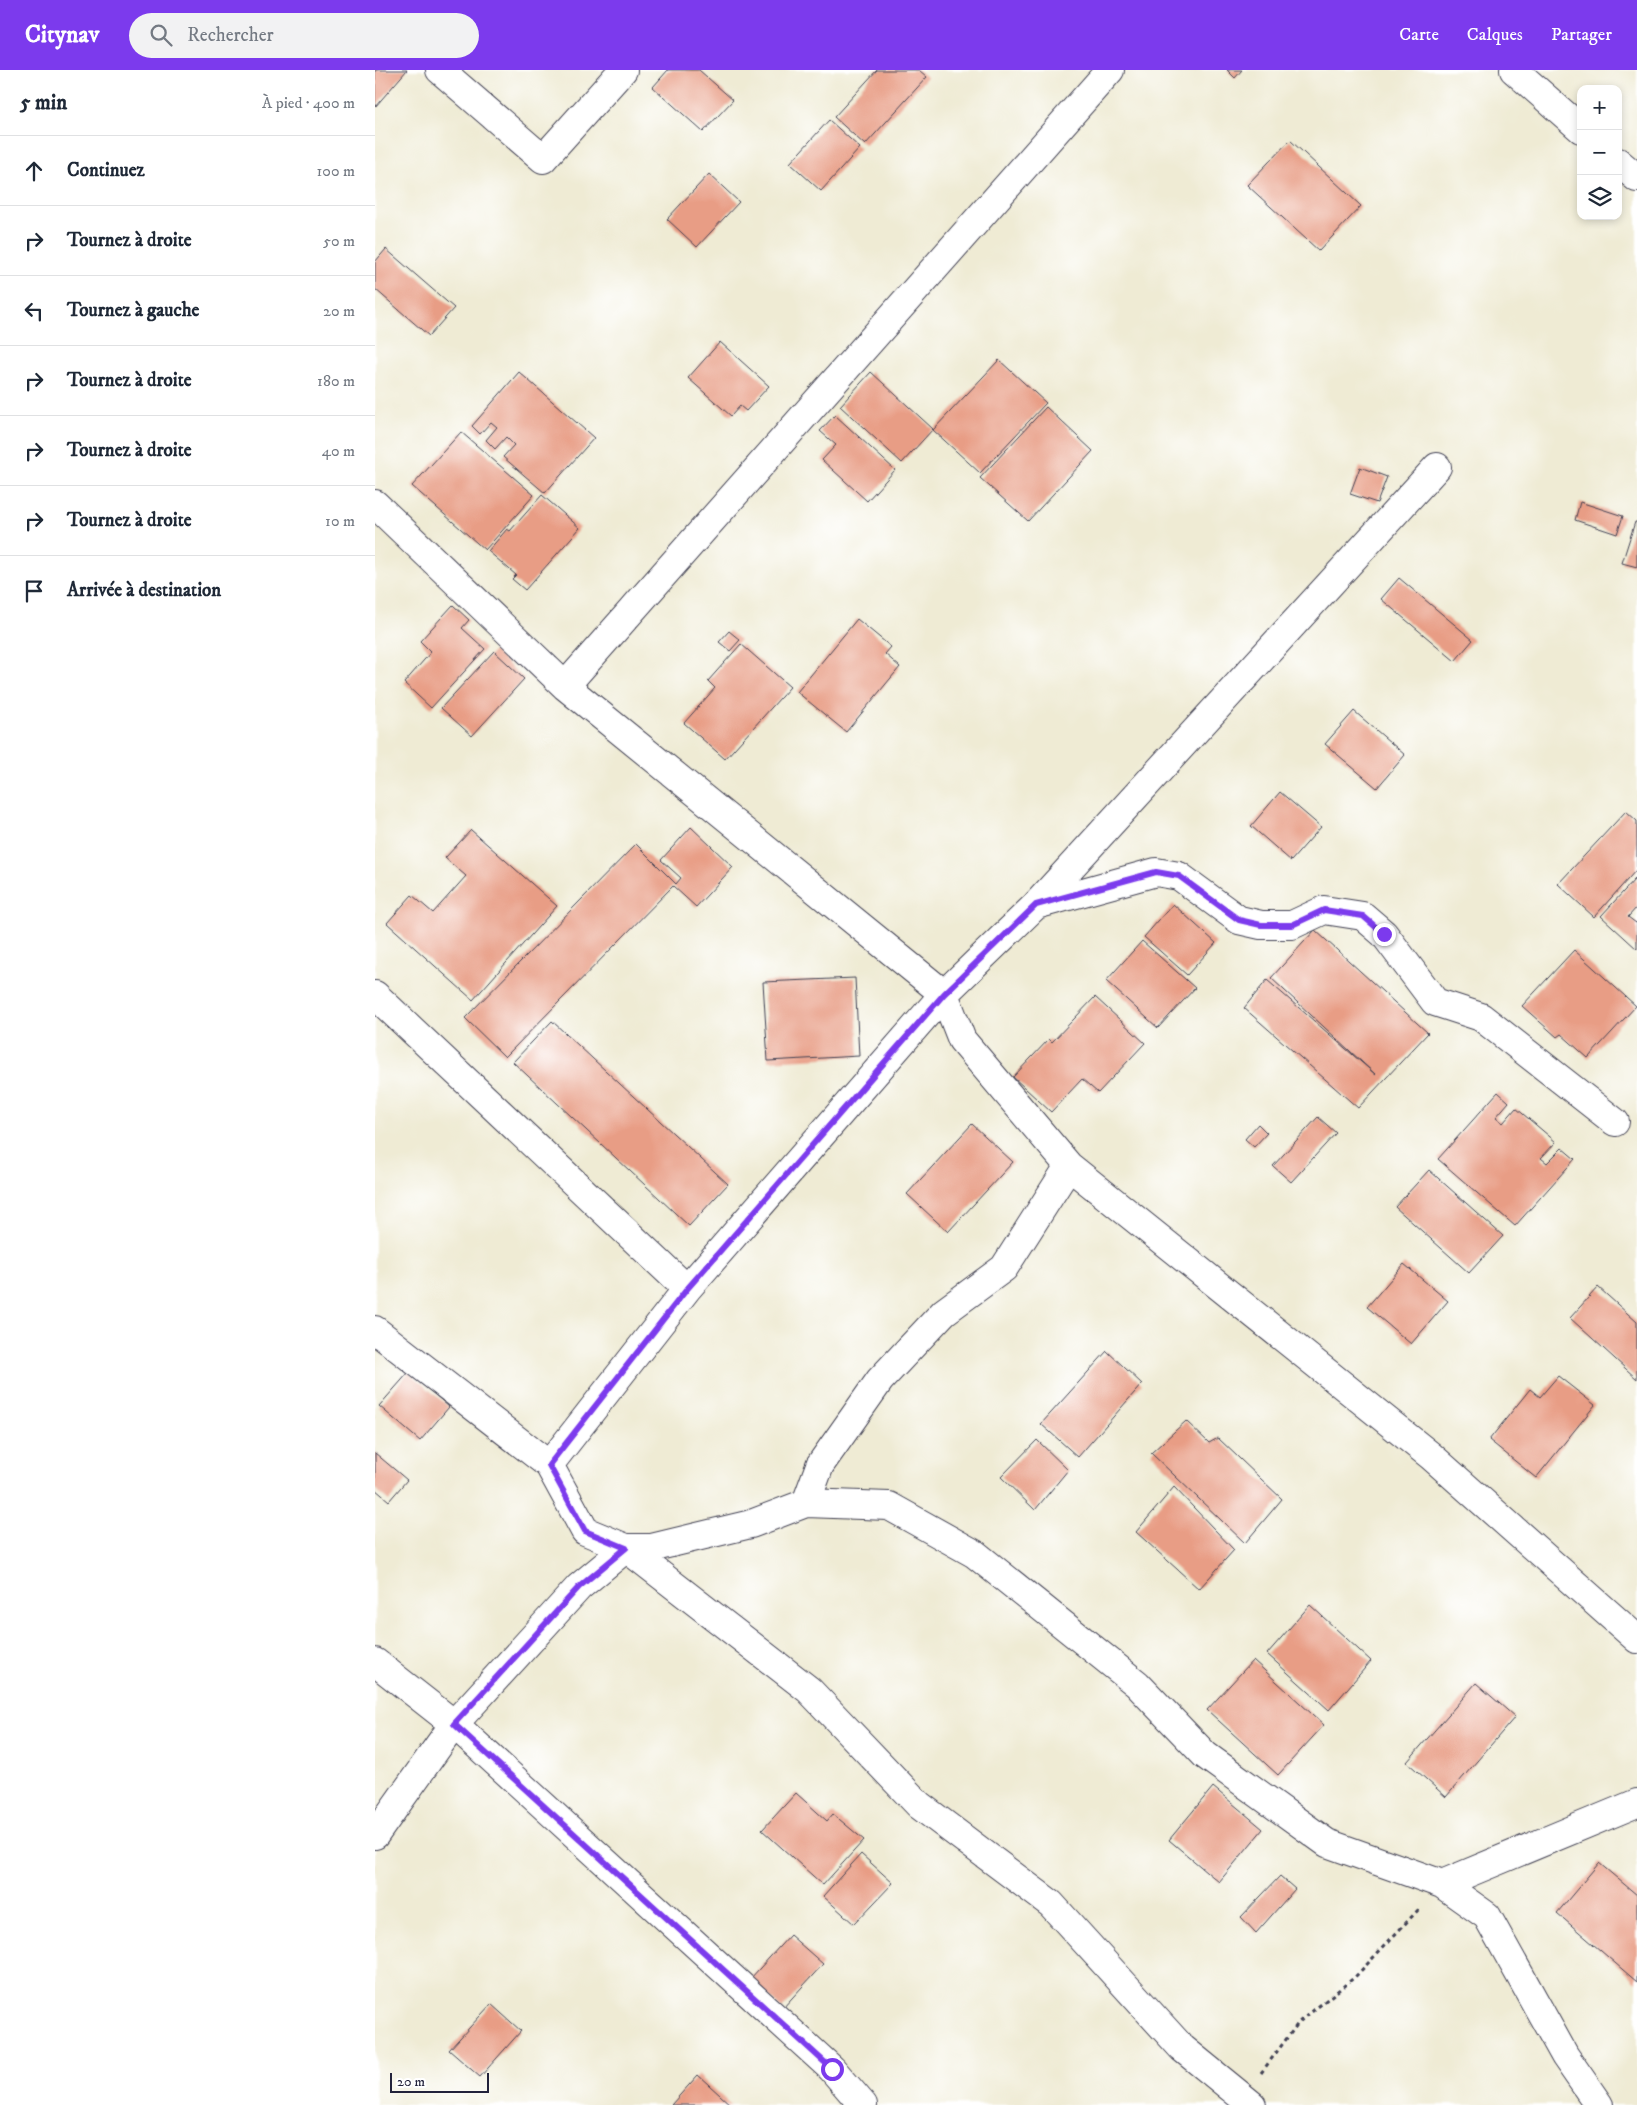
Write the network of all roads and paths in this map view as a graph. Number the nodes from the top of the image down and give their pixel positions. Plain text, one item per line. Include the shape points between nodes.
1 (440, 70) edge
2 (623, 70) edge
3 (1110, 70) edge
4 (1514, 70) edge
5 (1577, 125) edge
6 (1622, 165) edge
7 (1637, 178) edge
8 (1437, 468) dead end
9 (375, 504) edge
10 (565, 686) junction
11 (1036, 905) junction
12 (944, 994) junction
13 (375, 995) edge
14 (1615, 1122) dead end
15 (1069, 1166) junction
16 (687, 1289) junction
17 (375, 1330) edge
18 (549, 1465) junction
19 (806, 1503) junction
20 (626, 1548) junction
21 (1637, 1639) edge
22 (375, 1662) edge
23 (454, 1724) junction
24 (1637, 1803) edge
25 (375, 1835) edge
26 (1442, 1884) junction
27 (1247, 2101) edge
28 (863, 2105) edge
29 (1599, 2105) edge

1 - 2 street via 543,158
3 - 10 street
4 - 5 street
6 - 7 street
8 - 11 street
9 - 10 street
10 - 12 street
11 - 12 street
11 - 14 street via 1156,872 1179,876 1239,920 1261,925 1292,925 1324,910 1363,916 1384,934 1435,1002 1481,1017
12 - 15 street via 962,1040
12 - 16 street
13 - 16 street
15 - 19 street via 1004,1268 944,1312 880,1380 820,1465
15 - 21 street via 1431,1456
16 - 18 street
17 - 18 street
18 - 20 street via 585,1531
19 - 20 street via 751,1524 651,1548
19 - 26 street via 889,1506 975,1554 1137,1684 1205,1755 1327,1844
20 - 23 street via 579,1587
20 - 27 street via 809,1690 919,1805 1051,1904 1182,2048
22 - 23 street
23 - 25 street
23 - 28 street via 832,2069
24 - 26 street
26 - 27 path via 1355,1977 1299,2022
26 - 29 street via 1487,1916 1565,2056

